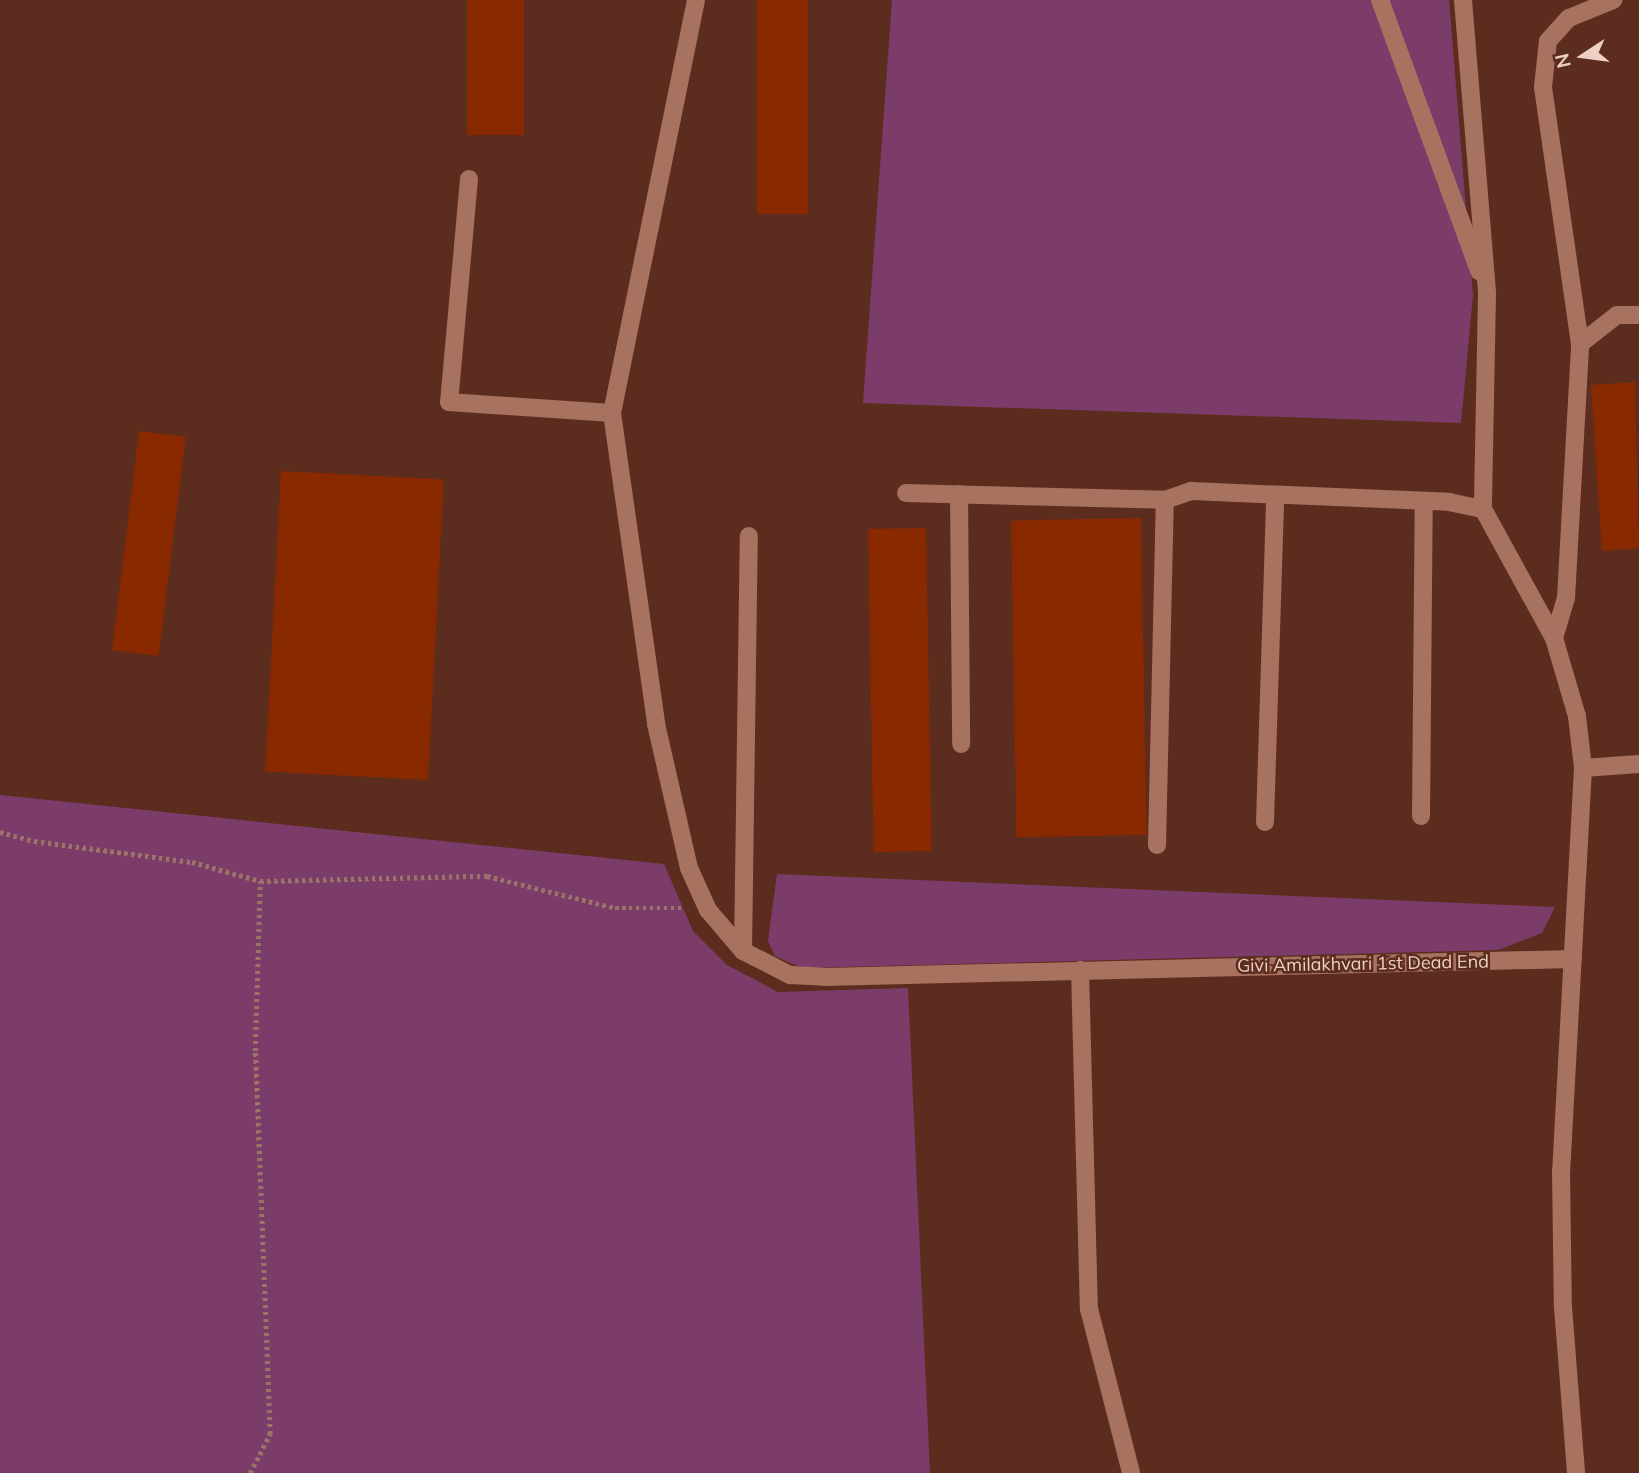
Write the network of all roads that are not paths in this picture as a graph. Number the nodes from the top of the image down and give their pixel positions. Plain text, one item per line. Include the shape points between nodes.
1 (696, 0) edge
2 (1380, 0) edge
3 (1462, 0) edge
4 (1613, 0) edge
5 (469, 179) dead end
6 (1487, 294) junction
7 (1639, 315) edge
8 (1580, 344) junction
9 (612, 413) junction
10 (906, 493) dead end
11 (959, 494) junction
12 (1275, 495) junction
13 (1165, 500) junction
14 (1424, 501) junction
15 (1483, 509) junction
16 (749, 536) dead end
17 (1554, 638) junction
18 (961, 744) dead end
19 (1639, 764) edge
20 (1584, 768) junction
21 (1421, 816) dead end
22 (1265, 822) dead end
23 (1157, 845) dead end
24 (743, 951) junction
25 (1573, 959) junction
26 (1080, 970) junction
27 (1131, 1473) edge
28 (1576, 1473) edge

1 - 9 street, Givi Amilakhvari 1st Dead End
2 - 6 street
3 - 6 street
4 - 8 street via 1569,18 1548,41 1543,87
5 - 9 street via 449,402
6 - 15 street
7 - 8 street via 1617,315
8 - 17 street via 1566,598
9 - 24 street, Givi Amilakhvari 1st Dead End via 656,724 689,868 708,910
10 - 11 street
11 - 13 street
11 - 18 street
12 - 13 street via 1191,491
12 - 14 street
12 - 22 street
13 - 23 street
14 - 15 street
14 - 21 street
15 - 17 street
16 - 24 street
17 - 20 street via 1577,716
19 - 20 street
20 - 25 street
24 - 26 street, Givi Amilakhvari 1st Dead End via 790,975
25 - 26 street, Givi Amilakhvari 1st Dead End
25 - 28 street via 1561,1172 1563,1307
26 - 27 street via 1088,1309

